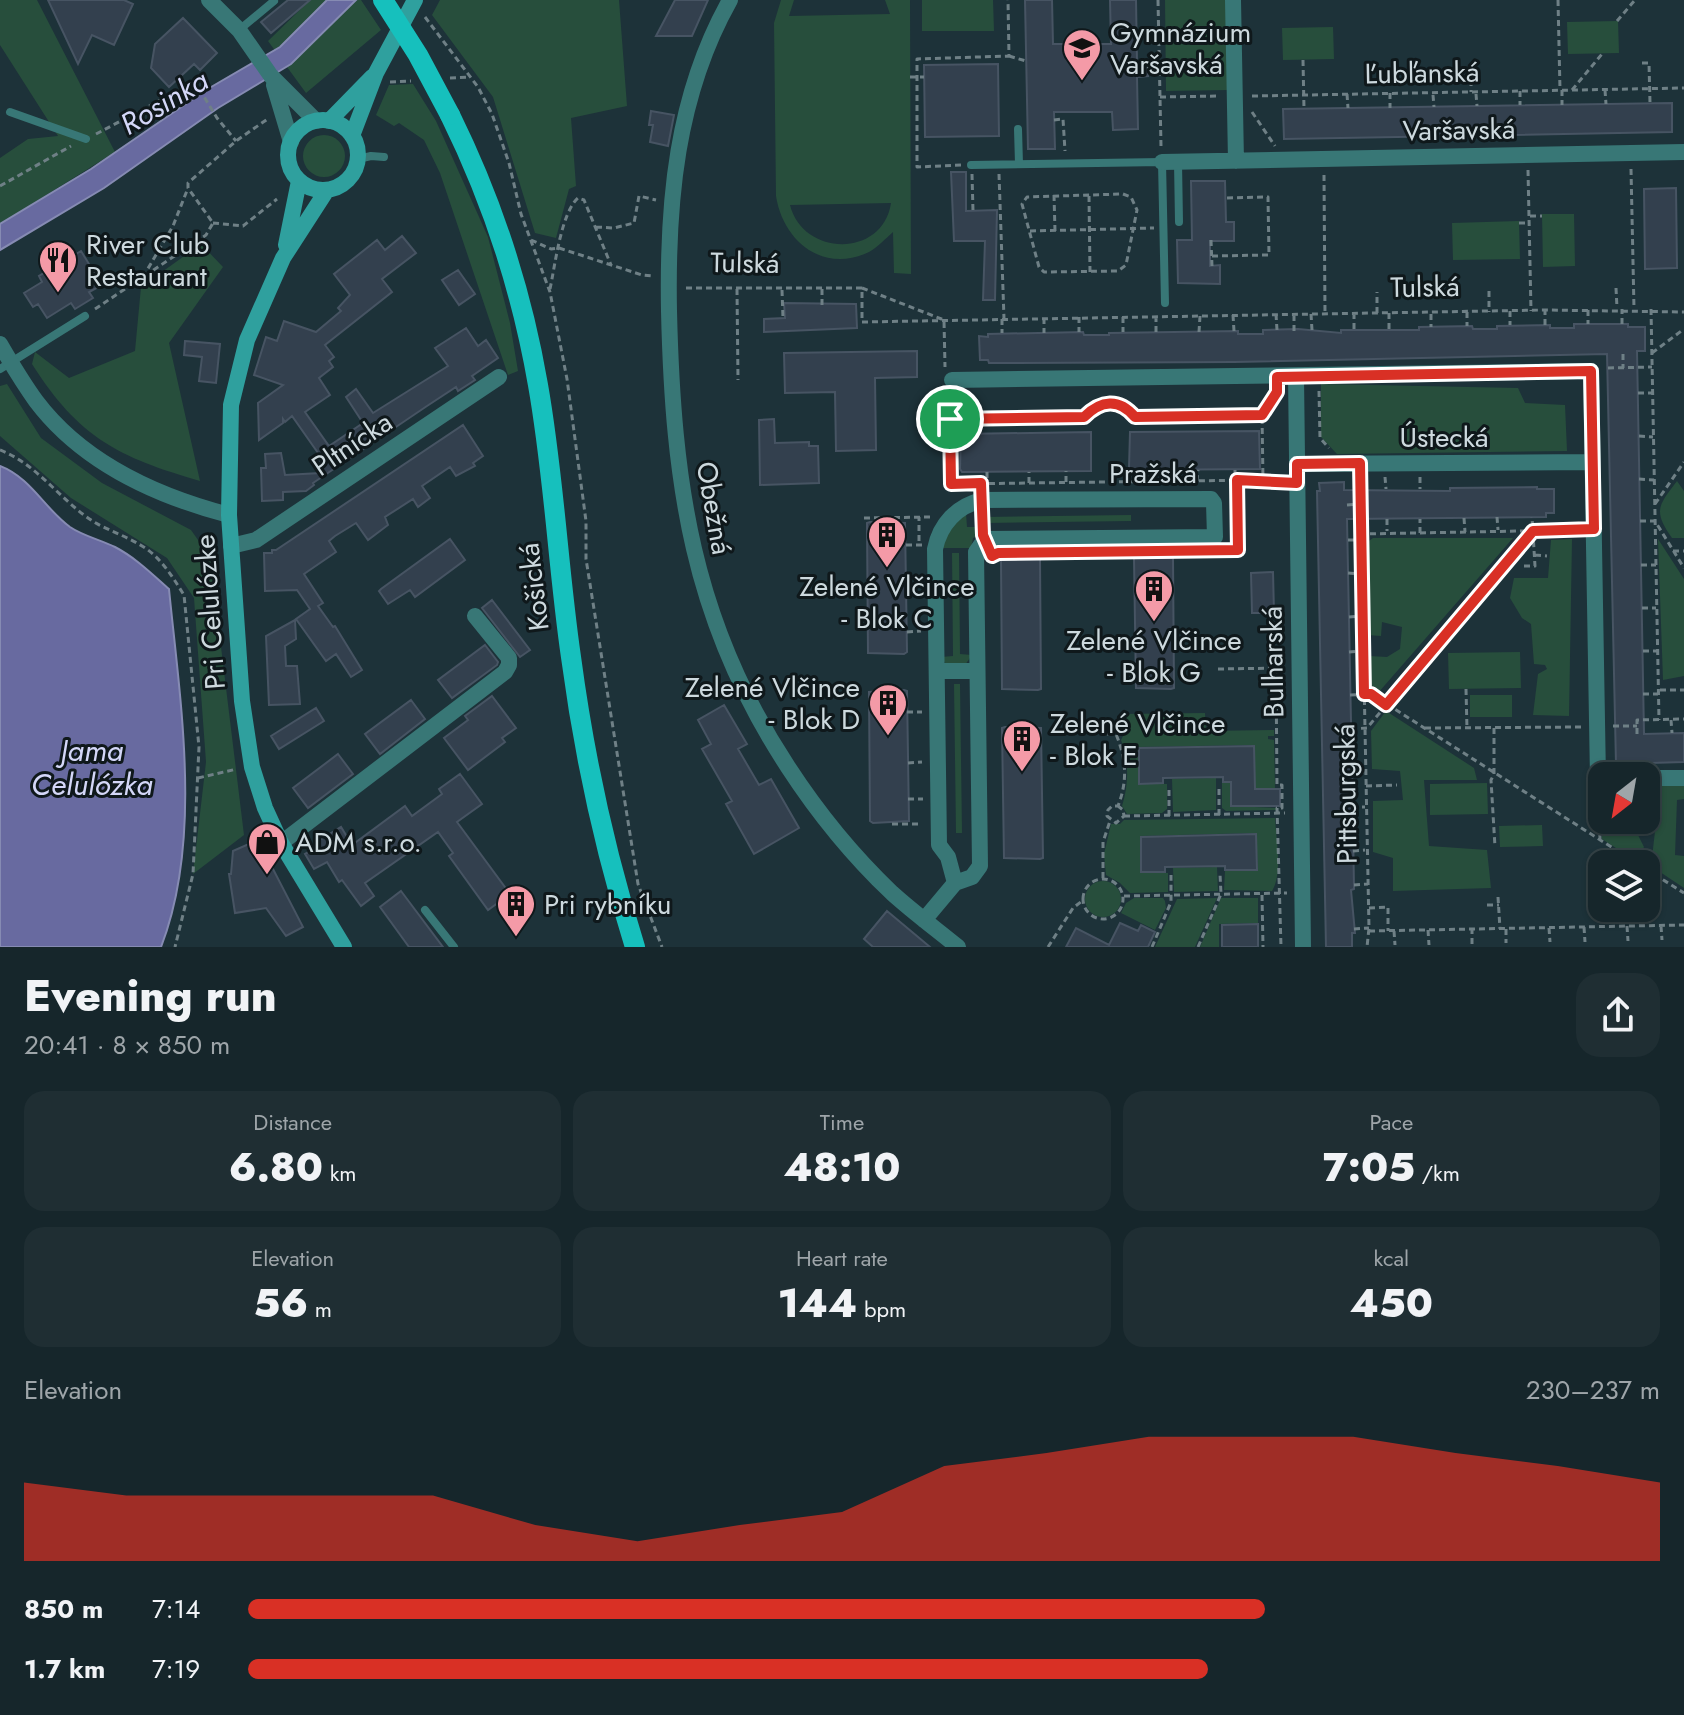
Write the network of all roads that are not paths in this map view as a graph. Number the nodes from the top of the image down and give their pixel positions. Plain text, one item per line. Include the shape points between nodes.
1 (209, 0) edge
2 (383, 0) edge
3 (415, 0) edge
4 (730, 0) edge
5 (1233, 0) edge
6 (274, 1) edge
7 (239, 30) junction
8 (376, 73) junction
9 (271, 76) junction
10 (10, 112) dead end
11 (322, 121) junction
12 (1018, 129) dead end
13 (352, 136) junction
14 (86, 139) dead end
15 (291, 142) junction
16 (1684, 152) edge
17 (384, 157) dead end
18 (358, 159) junction
19 (1236, 161) junction
20 (1170, 162) junction
21 (1019, 164) junction
22 (971, 165) road end
23 (299, 181) junction
24 (327, 190) junction
25 (1179, 222) dead end
26 (283, 258) junction
27 (1165, 303) dead end
28 (85, 316) road end
29 (0, 344) edge
30 (6, 366) edge
31 (948, 376) road end
32 (1296, 376) junction
33 (499, 377) dead end
34 (1592, 462) junction
35 (1297, 464) junction
36 (229, 515) junction
37 (231, 546) junction
38 (475, 616) dead end
39 (937, 671) junction
40 (977, 671) junction
41 (1599, 762) edge
42 (1660, 778) edge
43 (1684, 778) edge
44 (281, 843) junction
45 (955, 883) junction
46 (425, 910) dead end
47 (924, 920) junction
48 (344, 947) edge
49 (454, 947) edge
50 (635, 947) edge
51 (958, 947) edge
52 (1303, 947) edge

1 - 7 street
2 - 50 main road, Košická, bridge via 450,115 495,220 520,301 534,361 583,735
3 - 8 street
4 - 47 street, Obežná via 689,96 672,203 669,284 681,484 705,594 728,660 760,724 812,803 858,857
5 - 19 street
6 - 7 lane
7 - 9 street
8 - 11 street
8 - 13 street
9 - 11 street
9 - 15 street, Pri Celulózke
10 - 14 lane
11 - 13 street via 342,126
11 - 15 street via 297,132
12 - 21 lane
13 - 18 street
15 - 23 street, Pri Celulózke via 289,162
16 - 19 street, Varšavská
17 - 18 lane
18 - 24 street, Pri Celulózke via 348,180
19 - 20 street, Varšavská
20 - 21 lane, Varšavská
20 - 25 lane
20 - 27 lane
21 - 22 lane, Varšavská
23 - 24 street
23 - 26 street, Pri Celulózke
24 - 26 street, Pri Celulózke
26 - 36 street, Pri Celulózke via 247,340 233,391
28 - 30 lane
29 - 30 street
30 - 36 street via 53,421 93,456 172,497
31 - 32 street
32 - 34 street via 1591,371
32 - 35 street, Bulharská
33 - 37 street, Pltnícka via 256,540
34 - 35 street, Ústecká
34 - 41 street
35 - 52 street, Bulharská
36 - 37 street, Pri Celulózke
37 - 44 street, Pri Celulózke via 252,767
38 - 44 street via 509,658 505,672
39 - 40 street
39 - 40 street, Pražská via 938,534 983,489 1214,503 1215,537 985,539 976,552
39 - 45 street, Pražská via 939,845
40 - 45 street, Pražská via 980,866 972,877
42 - 43 street
44 - 48 street, Pri Celulózke
45 - 47 street, Pražská
46 - 49 lane
47 - 51 street, Obežná

